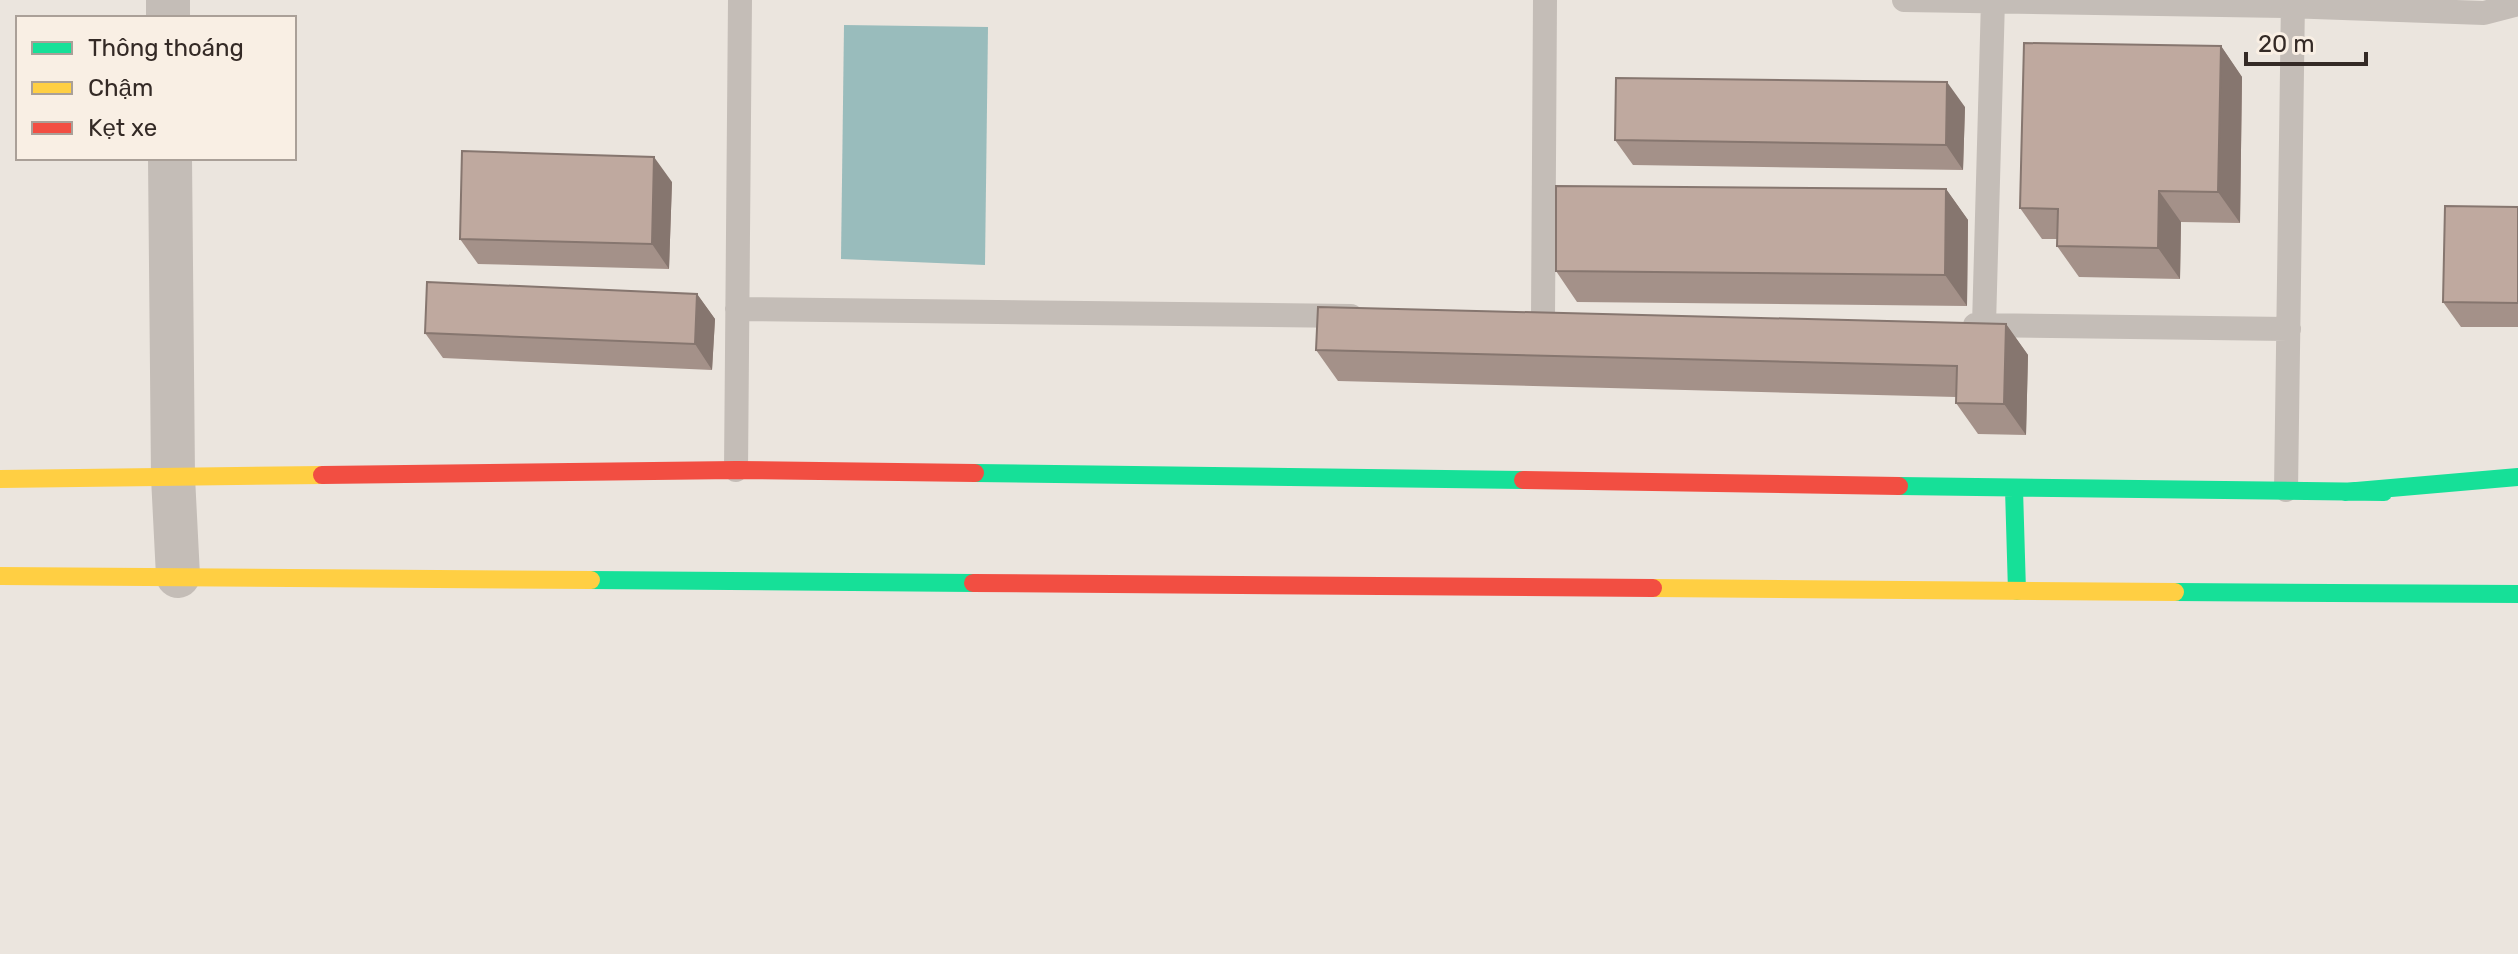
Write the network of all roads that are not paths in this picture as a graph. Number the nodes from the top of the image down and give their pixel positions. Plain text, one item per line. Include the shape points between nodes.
1 (740, 0) edge
2 (1545, 0) edge
3 (1904, 0) edge
4 (1993, 1) edge
5 (2293, 3) edge
6 (2518, 4) edge
7 (170, 160) edge
8 (737, 309) junction
9 (1369, 316) edge
10 (1543, 318) edge
11 (1952, 324) edge
12 (1984, 325) junction
13 (2289, 329) junction
14 (736, 470) junction
15 (173, 477) junction
16 (2518, 477) edge
17 (0, 479) edge
18 (2014, 489) junction
19 (2286, 490) junction
20 (2518, 491) edge
21 (2345, 492) junction
22 (0, 576) edge
23 (178, 576) junction
24 (2017, 591) junction
25 (2518, 594) edge

1 - 8 lane
2 - 10 lane
3 - 4 lane
4 - 5 lane
4 - 12 lane
5 - 6 lane via 2484,13
5 - 13 lane
7 - 15 street
8 - 9 lane
8 - 14 lane
11 - 12 lane
12 - 13 lane
13 - 19 lane
14 - 15 main road
14 - 18 main road
15 - 17 main road
15 - 23 street
16 - 21 main road
18 - 19 main road
18 - 24 main road
19 - 21 main road
20 - 21 main road
22 - 23 main road
23 - 24 main road
24 - 25 main road

